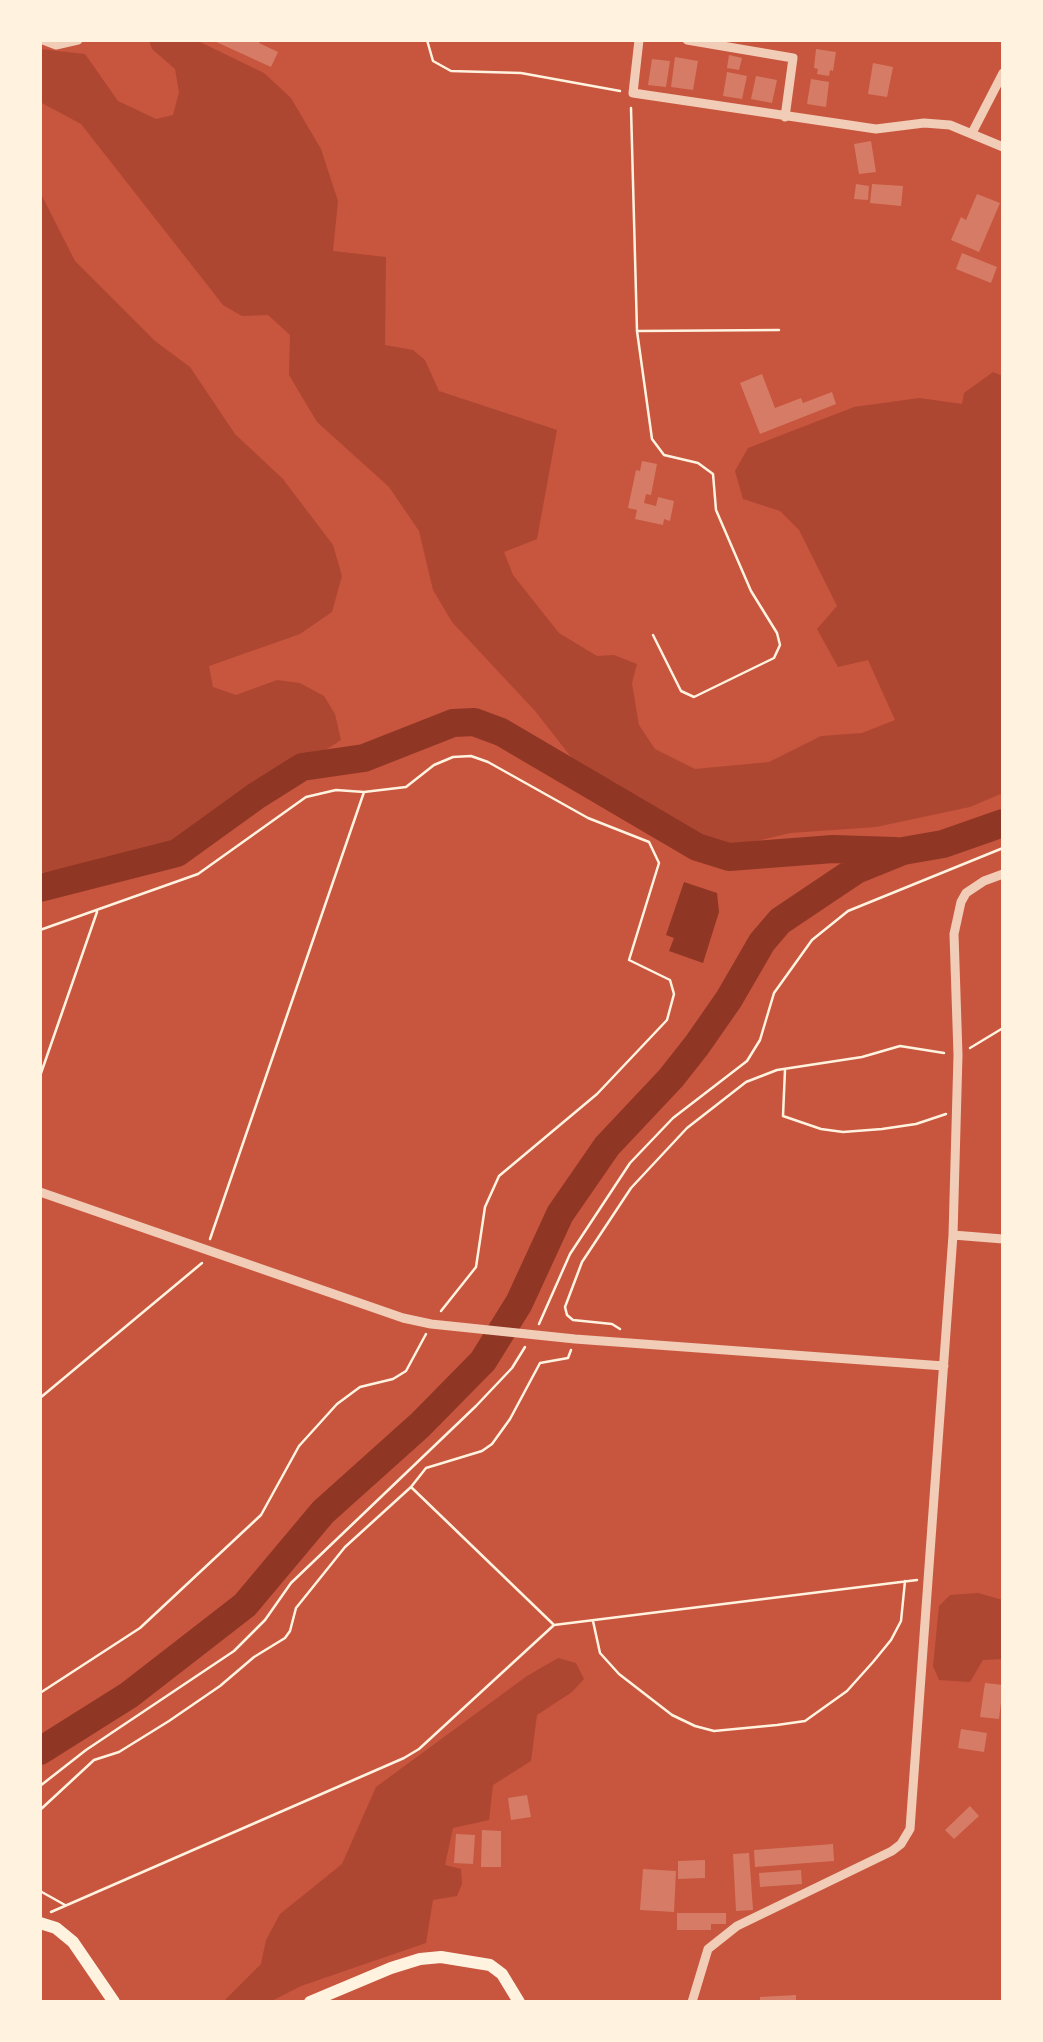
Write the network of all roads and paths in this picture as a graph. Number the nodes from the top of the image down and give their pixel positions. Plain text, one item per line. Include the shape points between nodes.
1 (43, 40) edge
2 (78, 40) edge
3 (428, 40) edge
4 (638, 40) edge
5 (687, 40) edge
6 (1003, 73) edge
7 (633, 93) junction
8 (785, 117) junction
9 (972, 133) junction
10 (1003, 146) edge
11 (780, 330) dead end
12 (636, 331) junction
13 (653, 635) dead end
14 (364, 792) junction
15 (1003, 848) edge
16 (1003, 874) edge
17 (97, 912) junction
18 (40, 930) edge
19 (1003, 1028) edge
20 (958, 1055) junction
21 (784, 1069) junction
22 (40, 1076) edge
23 (956, 1110) junction
24 (40, 1192) edge
25 (953, 1236) junction
26 (1003, 1239) edge
27 (210, 1251) junction
28 (432, 1324) junction
29 (533, 1334) junction
30 (575, 1339) junction
31 (621, 1342) junction
32 (944, 1366) junction
33 (40, 1398) edge
34 (410, 1487) junction
35 (930, 1578) junction
36 (905, 1581) junction
37 (592, 1620) junction
38 (554, 1625) junction
39 (40, 1693) edge
40 (40, 1786) edge
41 (40, 1810) edge
42 (40, 1891) edge
43 (66, 1906) junction
44 (40, 1920) edge
45 (114, 2002) edge
46 (310, 2002) edge
47 (519, 2002) edge
48 (692, 2002) edge

1 - 2 street
3 - 7 path via 433,61 451,71 521,73
4 - 7 street
5 - 8 street via 793,58
6 - 9 street
7 - 8 street
7 - 12 path
8 - 9 street via 876,130 950,125
9 - 10 street
11 - 12 path
12 - 13 path via 652,440 664,454 712,474 716,510 780,646 774,658 694,698 681,691
14 - 17 path via 306,797 198,874
14 - 27 path
14 - 28 path via 406,788 434,765 471,756 649,842 659,863 629,960 670,980 674,994 667,1020 597,1094 499,1176 485,1207 476,1266
15 - 29 path via 848,912 812,940 774,993 748,1062 673,1118 630,1163 570,1254
16 - 20 street via 966,892 956,921
17 - 18 path
17 - 22 path
19 - 20 path
20 - 21 path via 900,1046
20 - 23 street
21 - 23 path via 783,1116 821,1129 916,1124
21 - 31 path via 746,1082 687,1128 631,1188 582,1262 567,1315 612,1324 622,1330
23 - 25 street
24 - 27 street
25 - 26 street
25 - 32 street
27 - 28 street
27 - 33 path
28 - 29 street
28 - 39 path via 406,1371 360,1386 336,1404 300,1446 262,1515 140,1628
29 - 30 street
29 - 40 path via 512,1368 320,1553 234,1651
30 - 31 street
30 - 34 path via 568,1358 540,1363 492,1444 433,1464
31 - 32 street
32 - 35 street
34 - 38 path
34 - 41 path via 333,1560 296,1608 285,1638 169,1721 94,1760
35 - 36 path
35 - 48 street via 906,1838 892,1851 736,1926 708,1949
36 - 37 path
36 - 37 path via 901,1621 873,1662 805,1721 777,1726 714,1731 672,1715 600,1652
37 - 38 path
38 - 43 path via 404,1758
42 - 43 path
43 - 44 path
44 - 45 main road via 73,1942
46 - 47 main road via 390,1968 441,1957 490,1966

